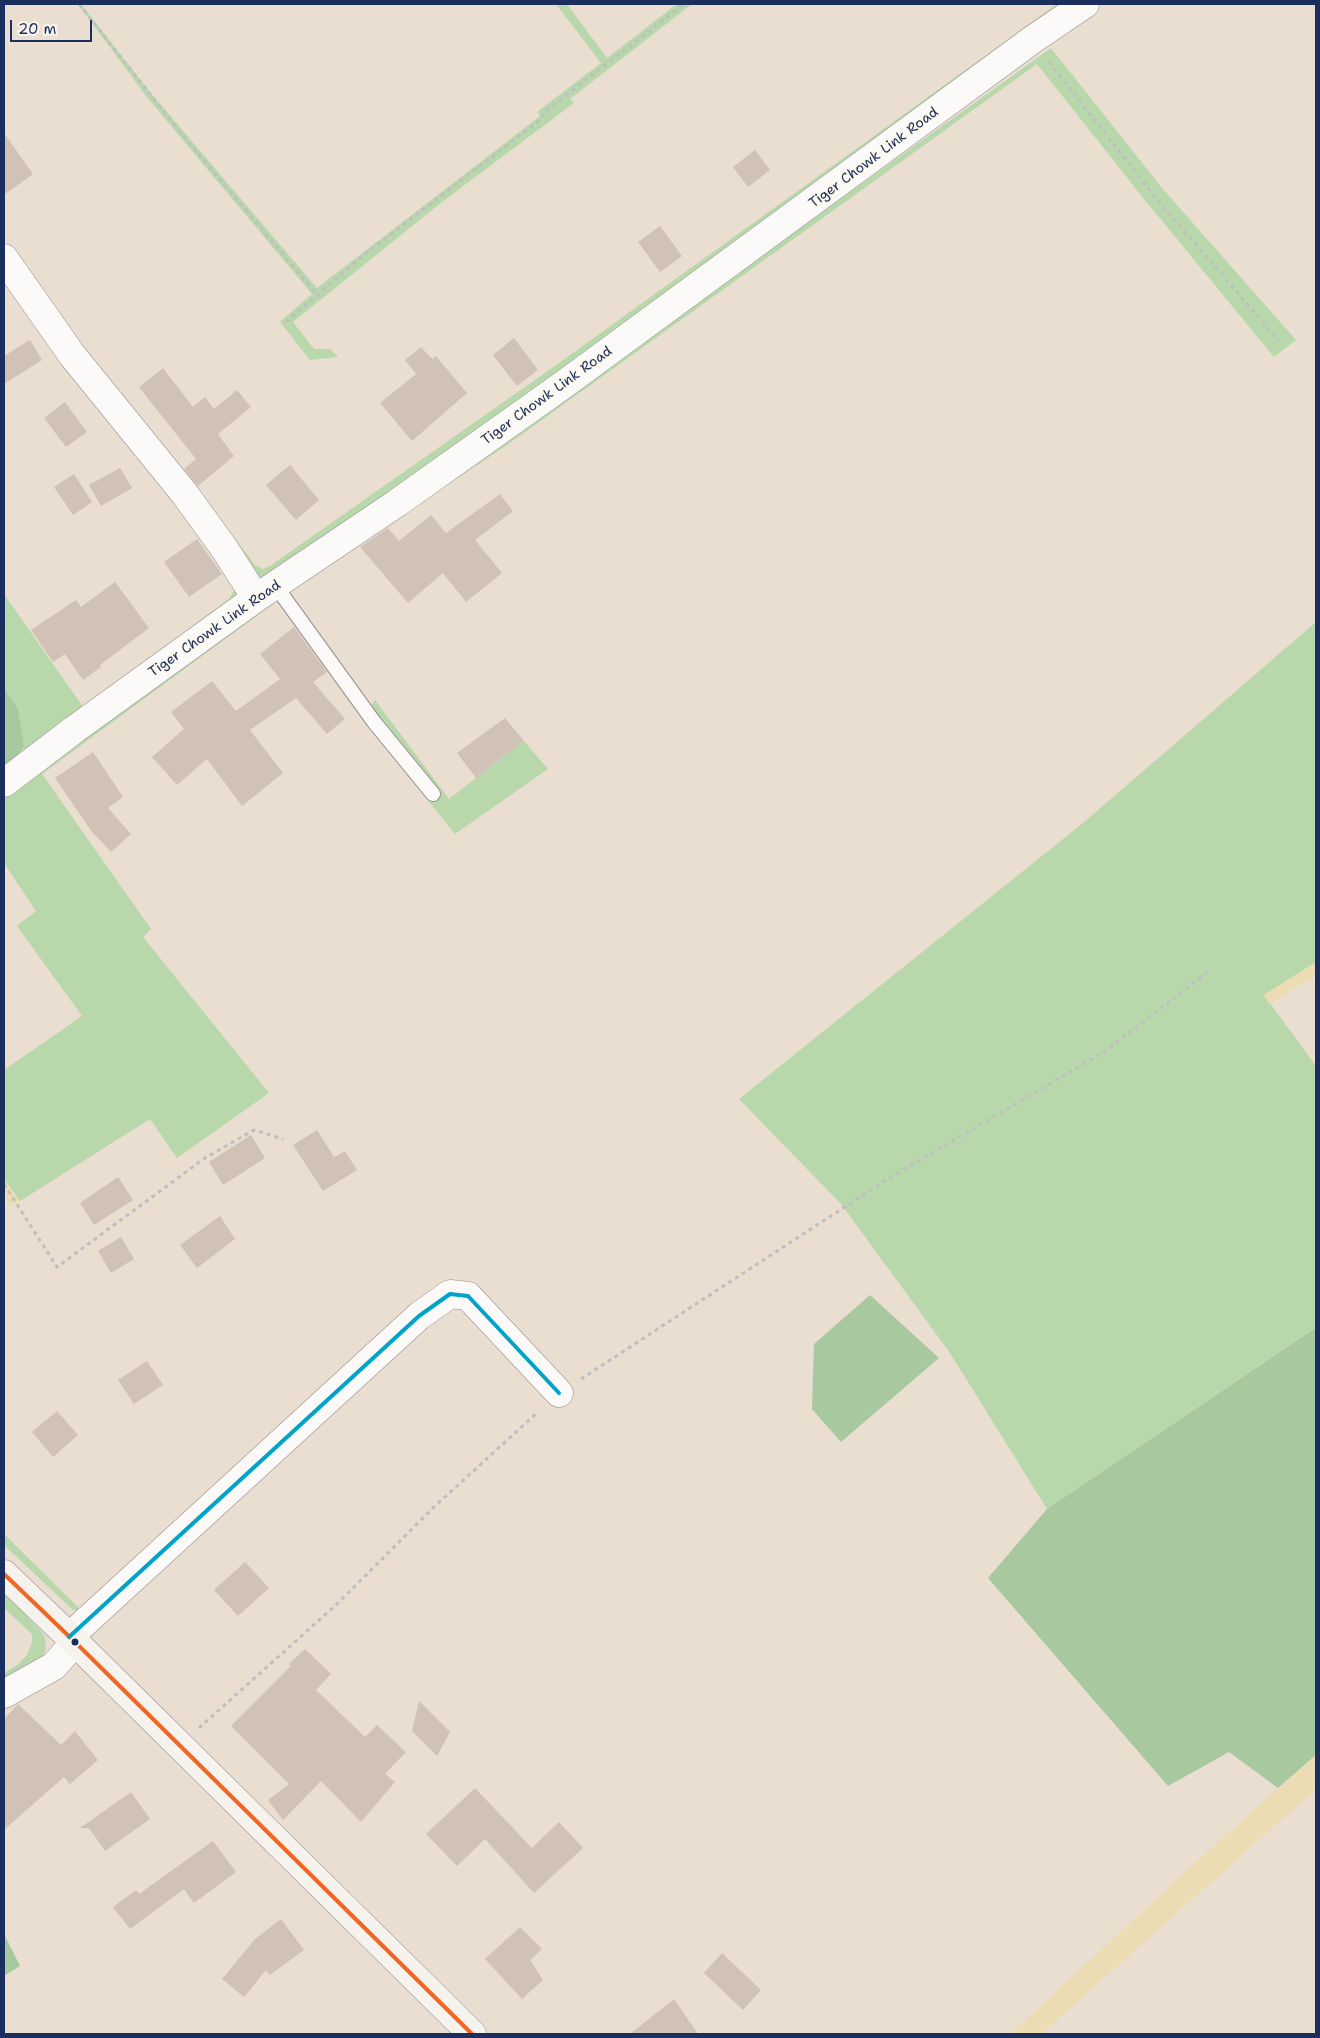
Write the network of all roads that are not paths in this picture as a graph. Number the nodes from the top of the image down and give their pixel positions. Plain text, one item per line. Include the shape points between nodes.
1 (1085, 4) edge
2 (4, 258) edge
3 (266, 592) junction
4 (4, 783) edge
5 (433, 794) dead end
6 (559, 1393) road end
7 (4, 1574) edge
8 (72, 1640) junction
9 (4, 1694) edge
10 (472, 2034) edge

1 - 3 street, Tiger Chowk Link Road via 563,385
2 - 3 street via 72,355 224,548
3 - 4 street, Tiger Chowk Link Road via 75,728
3 - 5 lane
6 - 8 street via 468,1296 450,1294 420,1316
7 - 8 main road
8 - 9 street via 54,1666
8 - 10 main road

